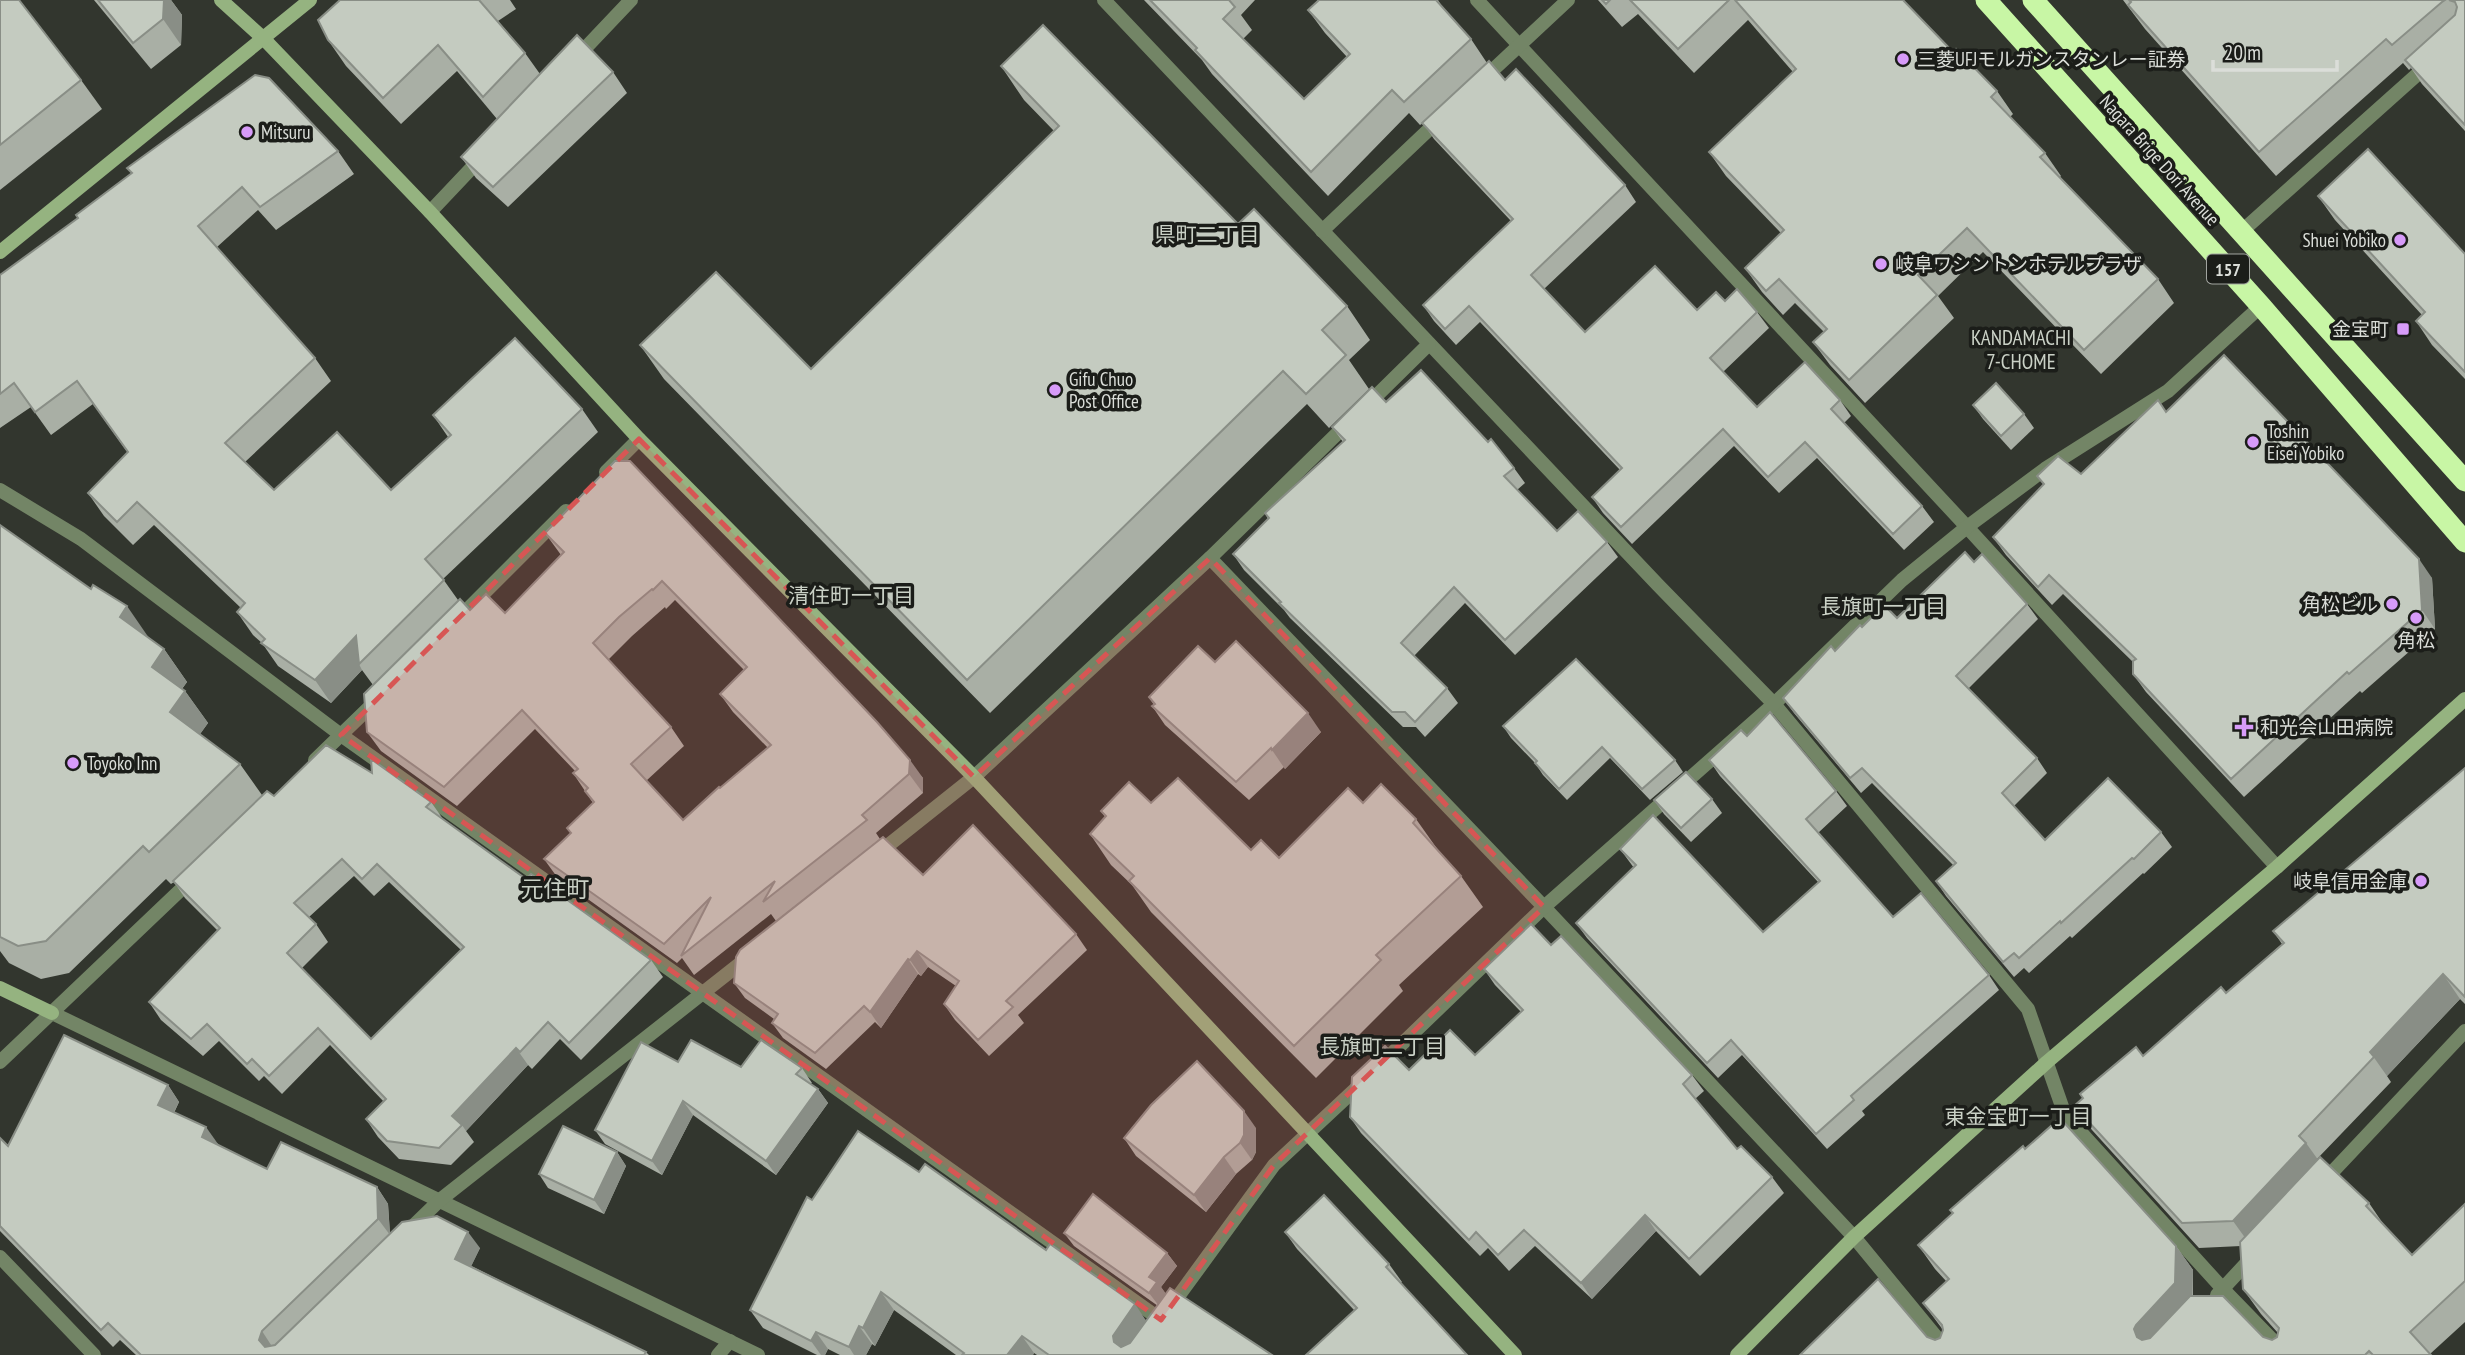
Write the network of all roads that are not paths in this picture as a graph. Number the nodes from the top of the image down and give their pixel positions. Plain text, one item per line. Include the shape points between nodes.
1 (221, 0) edge
2 (310, 0) edge
3 (631, 0) edge
4 (1104, 0) edge
5 (1477, 0) edge
6 (1568, 0) edge
7 (1986, 0) edge
8 (2033, 0) edge
9 (264, 39) junction
10 (1518, 46) junction
11 (2445, 50) edge
12 (564, 71) edge
13 (1469, 92) edge
14 (1450, 111) edge
15 (488, 151) edge
16 (430, 212) junction
17 (1322, 231) junction
18 (2241, 232) junction
19 (0, 251) edge
20 (2261, 306) junction
21 (1429, 344) junction
22 (639, 439) junction
23 (2465, 481) edge
24 (591, 486) edge
25 (0, 490) edge
26 (572, 506) edge
27 (1967, 527) junction
28 (2465, 542) edge
29 (1210, 558) junction
30 (447, 630) edge
31 (389, 687) edge
32 (2465, 699) edge
33 (1774, 704) junction
34 (341, 735) junction
35 (301, 773) edge
36 (974, 777) junction
37 (866, 863) edge
38 (2277, 867) junction
39 (202, 869) edge
40 (1544, 907) junction
41 (758, 950) edge
42 (0, 988) edge
43 (704, 993) junction
44 (52, 1013) junction
45 (2465, 1031) edge
46 (0, 1062) edge
47 (2047, 1062) junction
48 (1306, 1135) junction
49 (2316, 1190) edge
50 (440, 1200) junction
51 (1854, 1237) junction
52 (400, 1239) edge
53 (2269, 1239) edge
54 (0, 1257) edge
55 (2222, 1289) junction
56 (2205, 1308) edge
57 (730, 1341) junction
58 (94, 1355) edge
59 (718, 1355) edge
60 (758, 1355) edge
61 (1515, 1355) edge
62 (1737, 1355) edge
63 (1951, 1355) edge
64 (2287, 1355) edge

1 - 9 street
2 - 9 street
3 - 12 street
4 - 17 street
5 - 10 street
6 - 10 street
7 - 20 highway, Nagara Brige Dori Avenue / 157
8 - 18 highway, Nagara Brige Dori Avenue / 157
9 - 16 street
9 - 19 street
10 - 13 street
10 - 27 street
11 - 18 street
14 - 17 street
15 - 16 street
16 - 22 street
17 - 21 street
18 - 23 highway, Nagara Brige Dori Avenue / 157
20 - 27 street via 2168,391
20 - 28 highway, Nagara Brige Dori Avenue / 157
21 - 29 street
21 - 33 street
22 - 24 street
22 - 36 street
25 - 34 street via 81,540
26 - 30 street
27 - 33 street via 1902,580
27 - 38 street
29 - 36 street
29 - 40 street
31 - 34 street
32 - 38 street
33 - 40 street
33 - 47 street via 2028,1009
34 - 35 street
34 - 43 street
36 - 37 street
36 - 48 street
38 - 47 street
39 - 44 street
40 - 48 street
40 - 51 street
41 - 43 street
42 - 44 street
43 - 48 street via 1158,1324 1274,1165
43 - 50 street
44 - 46 street
44 - 50 street
45 - 49 street
47 - 51 street
47 - 55 street via 2065,1115
48 - 61 street
50 - 52 street
50 - 57 street
51 - 62 street
51 - 63 street
53 - 55 street
54 - 58 street
55 - 56 street
55 - 64 street
57 - 59 street
57 - 60 street

